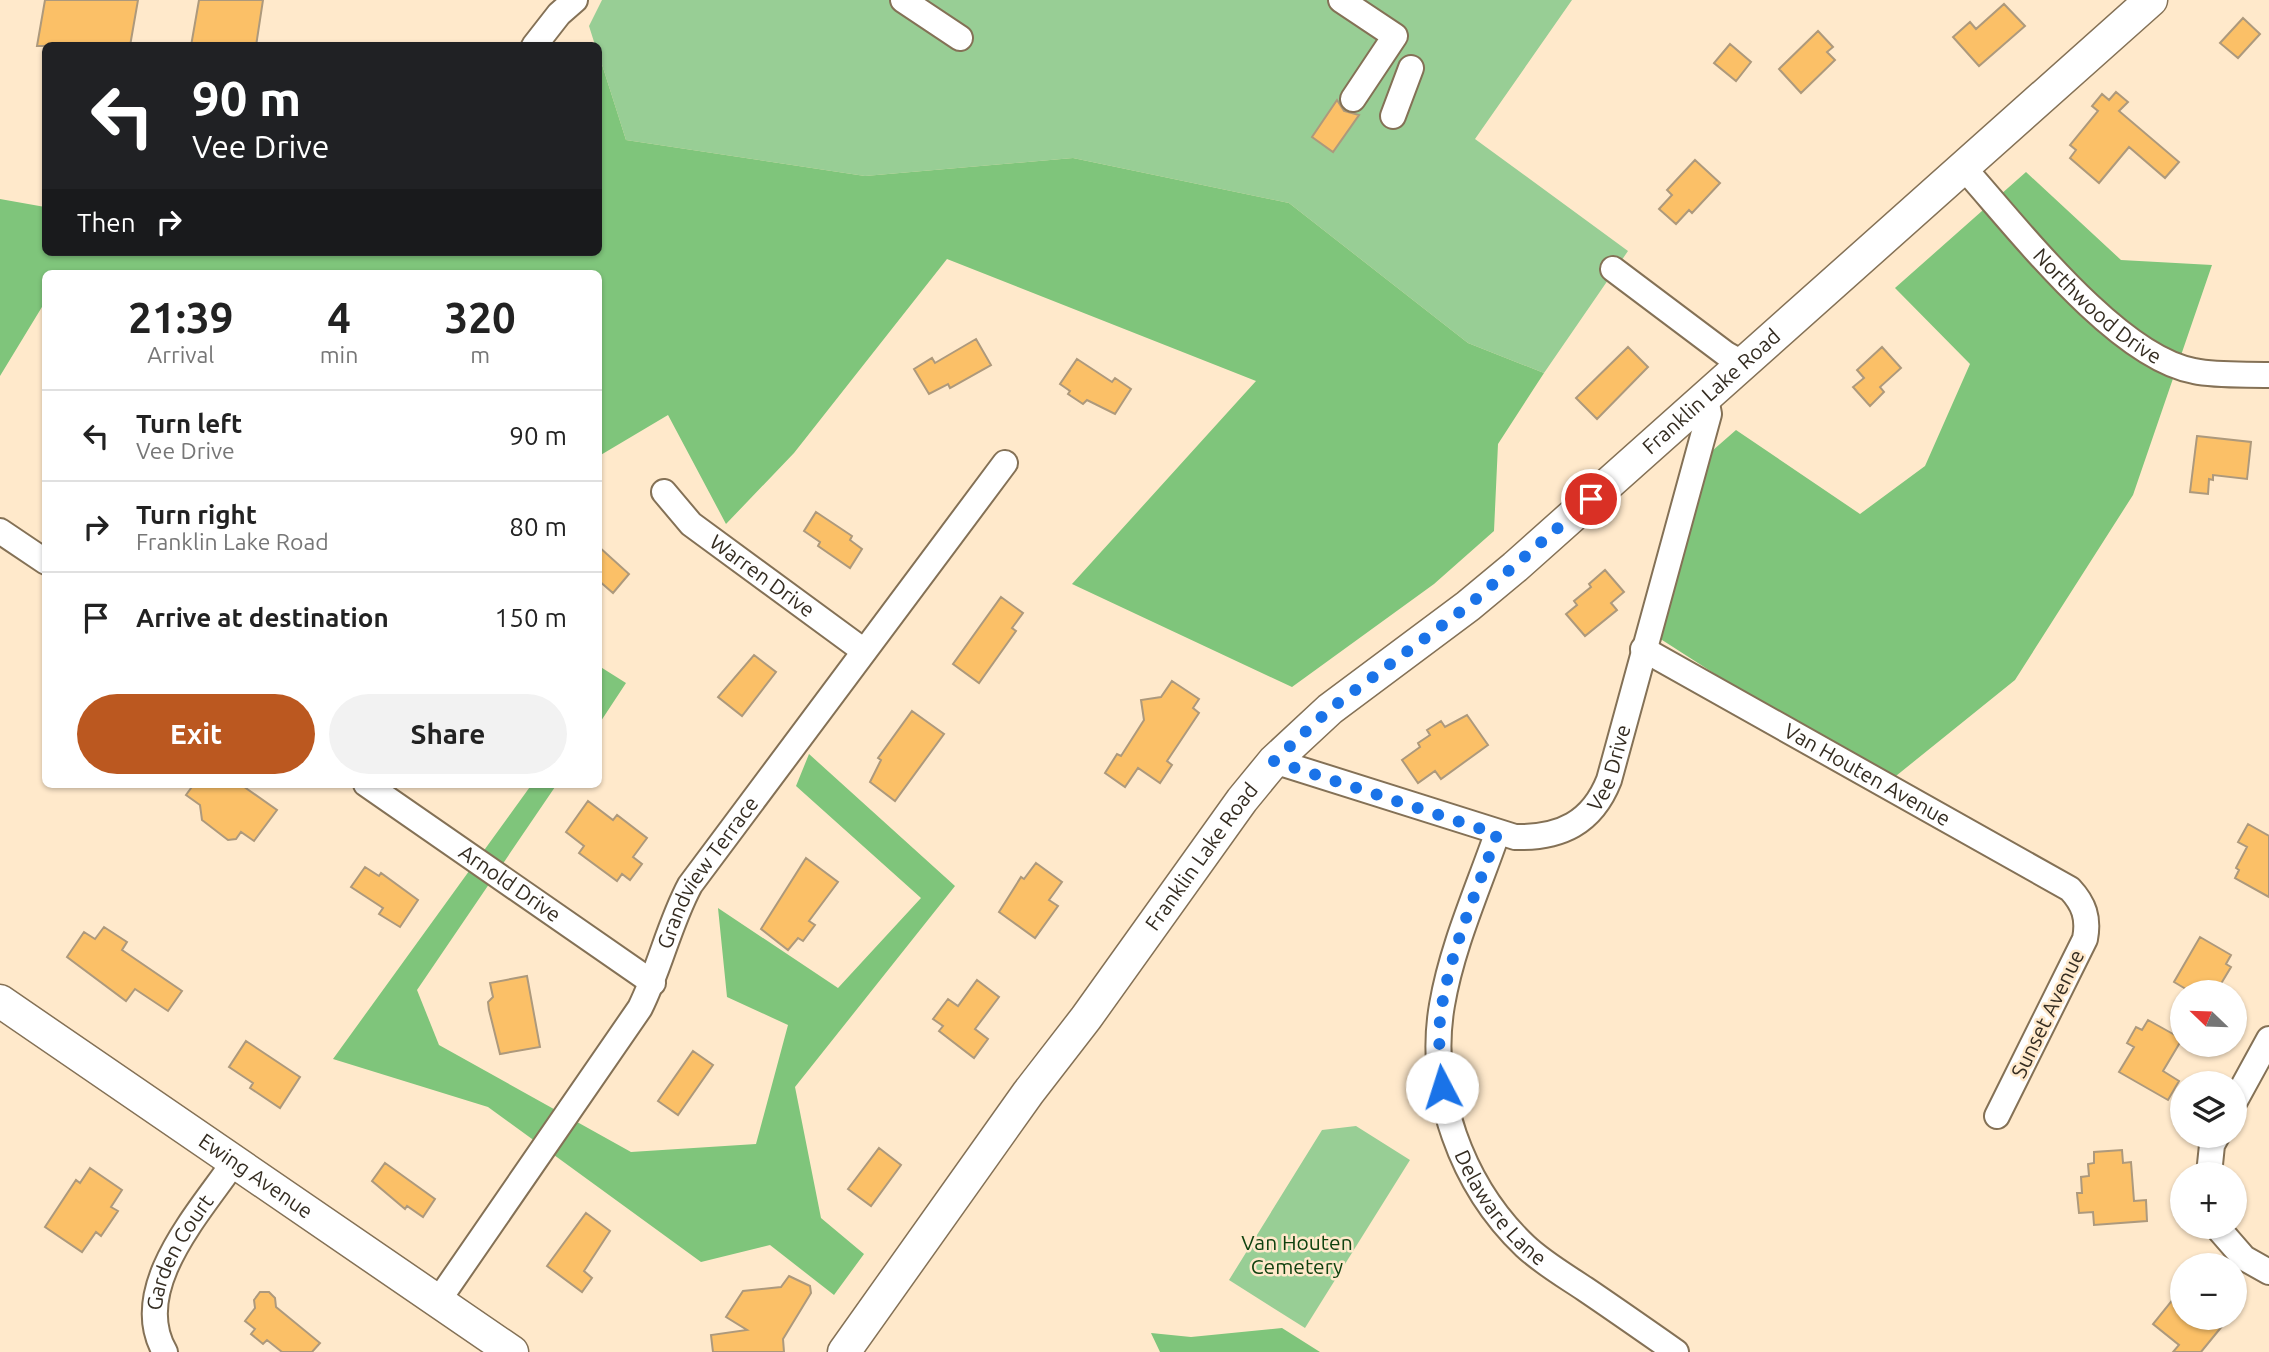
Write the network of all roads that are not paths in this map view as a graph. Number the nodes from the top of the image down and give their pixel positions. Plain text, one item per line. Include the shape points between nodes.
1 (575, 0) edge
2 (903, 0) edge
3 (1341, 0) edge
4 (2151, 0) edge
5 (960, 38) dead end
6 (537, 42) edge
7 (1398, 61) junction
8 (1353, 99) dead end
9 (1393, 117) dead end
10 (1962, 167) junction
11 (1613, 269) dead end
12 (1744, 364) junction
13 (2269, 375) edge
14 (1706, 398) junction
15 (1005, 463) dead end
16 (664, 492) dead end
17 (0, 531) edge
18 (42, 559) edge
19 (1643, 649) junction
20 (864, 651) junction
21 (1274, 761) junction
22 (372, 788) edge
23 (1497, 834) junction
24 (2085, 910) joint
25 (653, 983) junction
26 (0, 1001) edge
27 (2269, 1040) edge
28 (2247, 1079) edge
29 (1997, 1116) dead end
30 (234, 1162) junction
31 (2227, 1239) edge
32 (2269, 1272) edge
33 (438, 1301) junction
34 (165, 1352) edge
35 (512, 1352) edge
36 (844, 1352) edge
37 (1676, 1352) edge

1 - 6 street
2 - 5 street
3 - 7 street via 1395,36
4 - 10 main road, Franklin Lake Road
7 - 8 street
7 - 9 street
10 - 12 main road, Franklin Lake Road
10 - 13 street, Northwood Drive via 2128,340 2193,372
11 - 12 street
12 - 14 main road, Franklin Lake Road
14 - 19 street, Vee Drive via 1709,414
14 - 21 main road, Franklin Lake Road via 1505,575 1330,709
15 - 20 street, Grandview Terrace
16 - 20 street, Warren Drive via 691,524
17 - 18 street
19 - 23 street, Vee Drive via 1609,780 1591,813 1559,833 1538,838
19 - 24 street, Van Houten Avenue via 2070,889
20 - 25 street, Grandview Terrace via 690,885 674,914
21 - 23 street, Vee Drive
21 - 36 main road, Franklin Lake Road via 1028,1093
22 - 25 street, Arnold Drive
23 - 37 street, Delaware Lane via 1442,1005 1439,1048 1450,1124 1480,1190 1525,1246
24 - 29 street, Sunset Avenue via 2085,939
25 - 33 street, Grandview Terrace
26 - 30 main road, Ewing Avenue
27 - 28 street
30 - 33 main road, Ewing Avenue
30 - 34 street, Garden Court via 160,1278 153,1310 156,1336
31 - 32 street via 2244,1258
33 - 35 main road, Ewing Avenue

